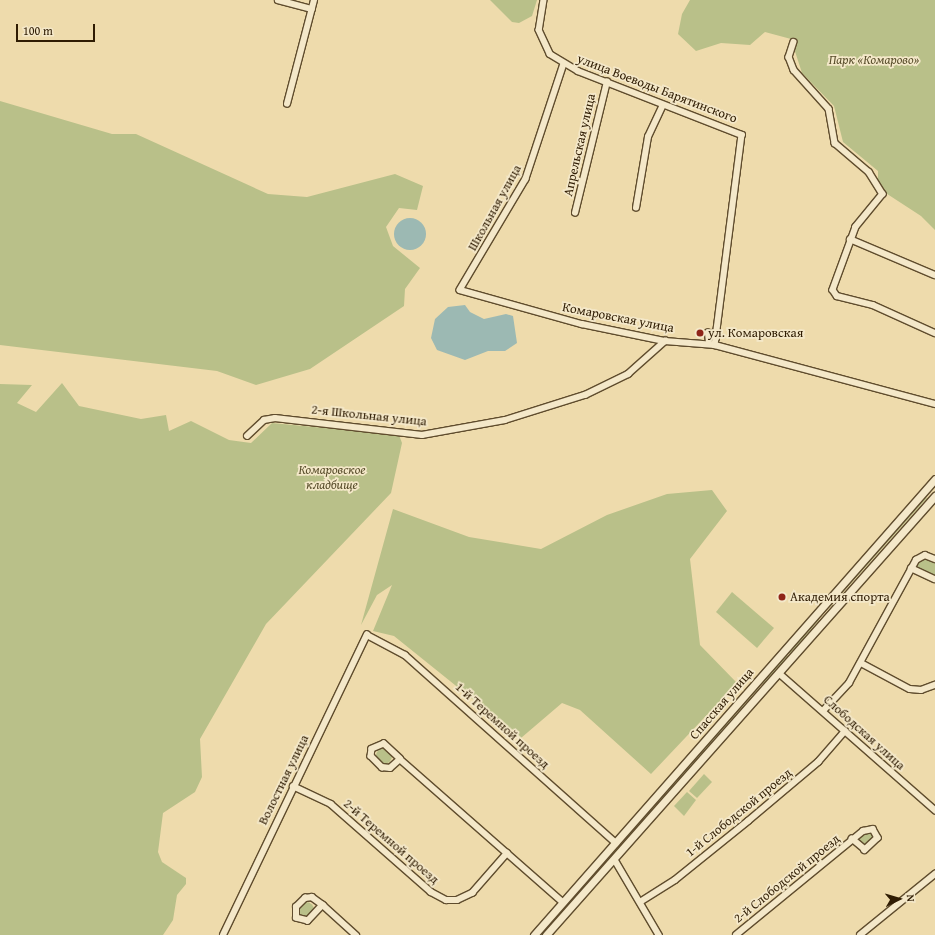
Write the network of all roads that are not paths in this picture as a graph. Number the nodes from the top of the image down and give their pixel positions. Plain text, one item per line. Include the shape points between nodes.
1 (278, 0) edge
2 (314, 0) edge
3 (544, 0) edge
4 (312, 9) junction
5 (794, 42) dead end
6 (564, 64) junction
7 (607, 82) junction
8 (287, 104) dead end
9 (663, 105) junction
10 (636, 208) dead end
11 (575, 213) dead end
12 (850, 239) junction
13 (935, 275) edge
14 (460, 290) joint
15 (935, 333) edge
16 (716, 338) junction
17 (665, 341) junction
18 (714, 345) junction
19 (935, 404) edge
20 (247, 436) dead end
21 (935, 479) edge
22 (927, 488) junction
23 (935, 496) edge
24 (935, 559) edge
25 (911, 568) junction
26 (935, 579) edge
27 (818, 612) junction
28 (826, 619) junction
29 (367, 635) joint
30 (861, 663) junction
31 (779, 673) junction
32 (935, 685) edge
33 (822, 711) junction
34 (845, 731) junction
35 (400, 759) junction
36 (293, 786) junction
37 (935, 810) edge
38 (852, 839) junction
39 (616, 842) junction
40 (507, 853) junction
41 (615, 860) junction
42 (935, 874) edge
43 (563, 902) junction
44 (640, 902) junction
45 (323, 905) junction
46 (223, 935) edge
47 (356, 935) edge
48 (534, 935) edge
49 (546, 935) edge
50 (659, 935) edge
51 (736, 935) edge
52 (860, 935) edge

1 - 4 street
2 - 4 street
3 - 6 street, улица Воеводы Барятинского via 539,30 550,54
4 - 8 street
5 - 12 street via 789,57 794,70 830,109 835,143 880,184 883,194
6 - 7 street, улица Воеводы Барятинского
6 - 14 street, Школьная улица via 526,179
7 - 9 street, улица Воеводы Барятинского
7 - 11 street, Апрельская улица
9 - 10 street via 648,137
9 - 16 street, улица Воеводы Барятинского via 742,135
12 - 13 street
12 - 15 street via 833,290 837,296 873,305
14 - 17 street, Комаровская улица via 582,324
16 - 18 street, улица Воеводы Барятинского
16 - 18 street via 713,333 708,334 706,342
17 - 18 street, Комаровская улица
17 - 20 street, 2-я Школьная улица via 628,374 579,397 505,420 422,434 275,418 264,420
18 - 19 street, Комаровская улица
21 - 22 street, Спасская улица
22 - 23 street, Спасская улица
22 - 27 street, Спасская улица
23 - 28 street, Спасская улица
24 - 25 street via 922,555
25 - 26 street
25 - 30 street
27 - 28 street
27 - 39 street, Спасская улица
28 - 31 street, Спасская улица
29 - 36 street, Волостная улица
29 - 39 street, 1-й Теремной проезд via 405,655
30 - 32 street via 910,689 922,690
30 - 33 street via 849,683
31 - 33 street, Слободская улица
31 - 41 street, Спасская улица
33 - 34 street, Слободская улица
34 - 37 street, Слободская улица
34 - 44 street, 1-й Слободской проезд via 818,762 748,821 675,880
35 - 35 street via 390,768 382,767 371,756 372,749 384,744
35 - 40 street
36 - 40 street, 2-й Теремной проезд via 331,804 432,892 446,900 463,899 472,894
36 - 46 street, Волостная улица
38 - 38 street, 2-й Слободской проезд via 865,850 878,838 870,828
38 - 51 street, 2-й Слободской проезд
39 - 43 street, Спасская улица
40 - 43 street
41 - 44 street
41 - 49 street, Спасская улица
42 - 52 street
43 - 48 street, Спасская улица
44 - 50 street
45 - 45 street via 312,897 305,898 295,910 296,918 308,921
45 - 47 street

